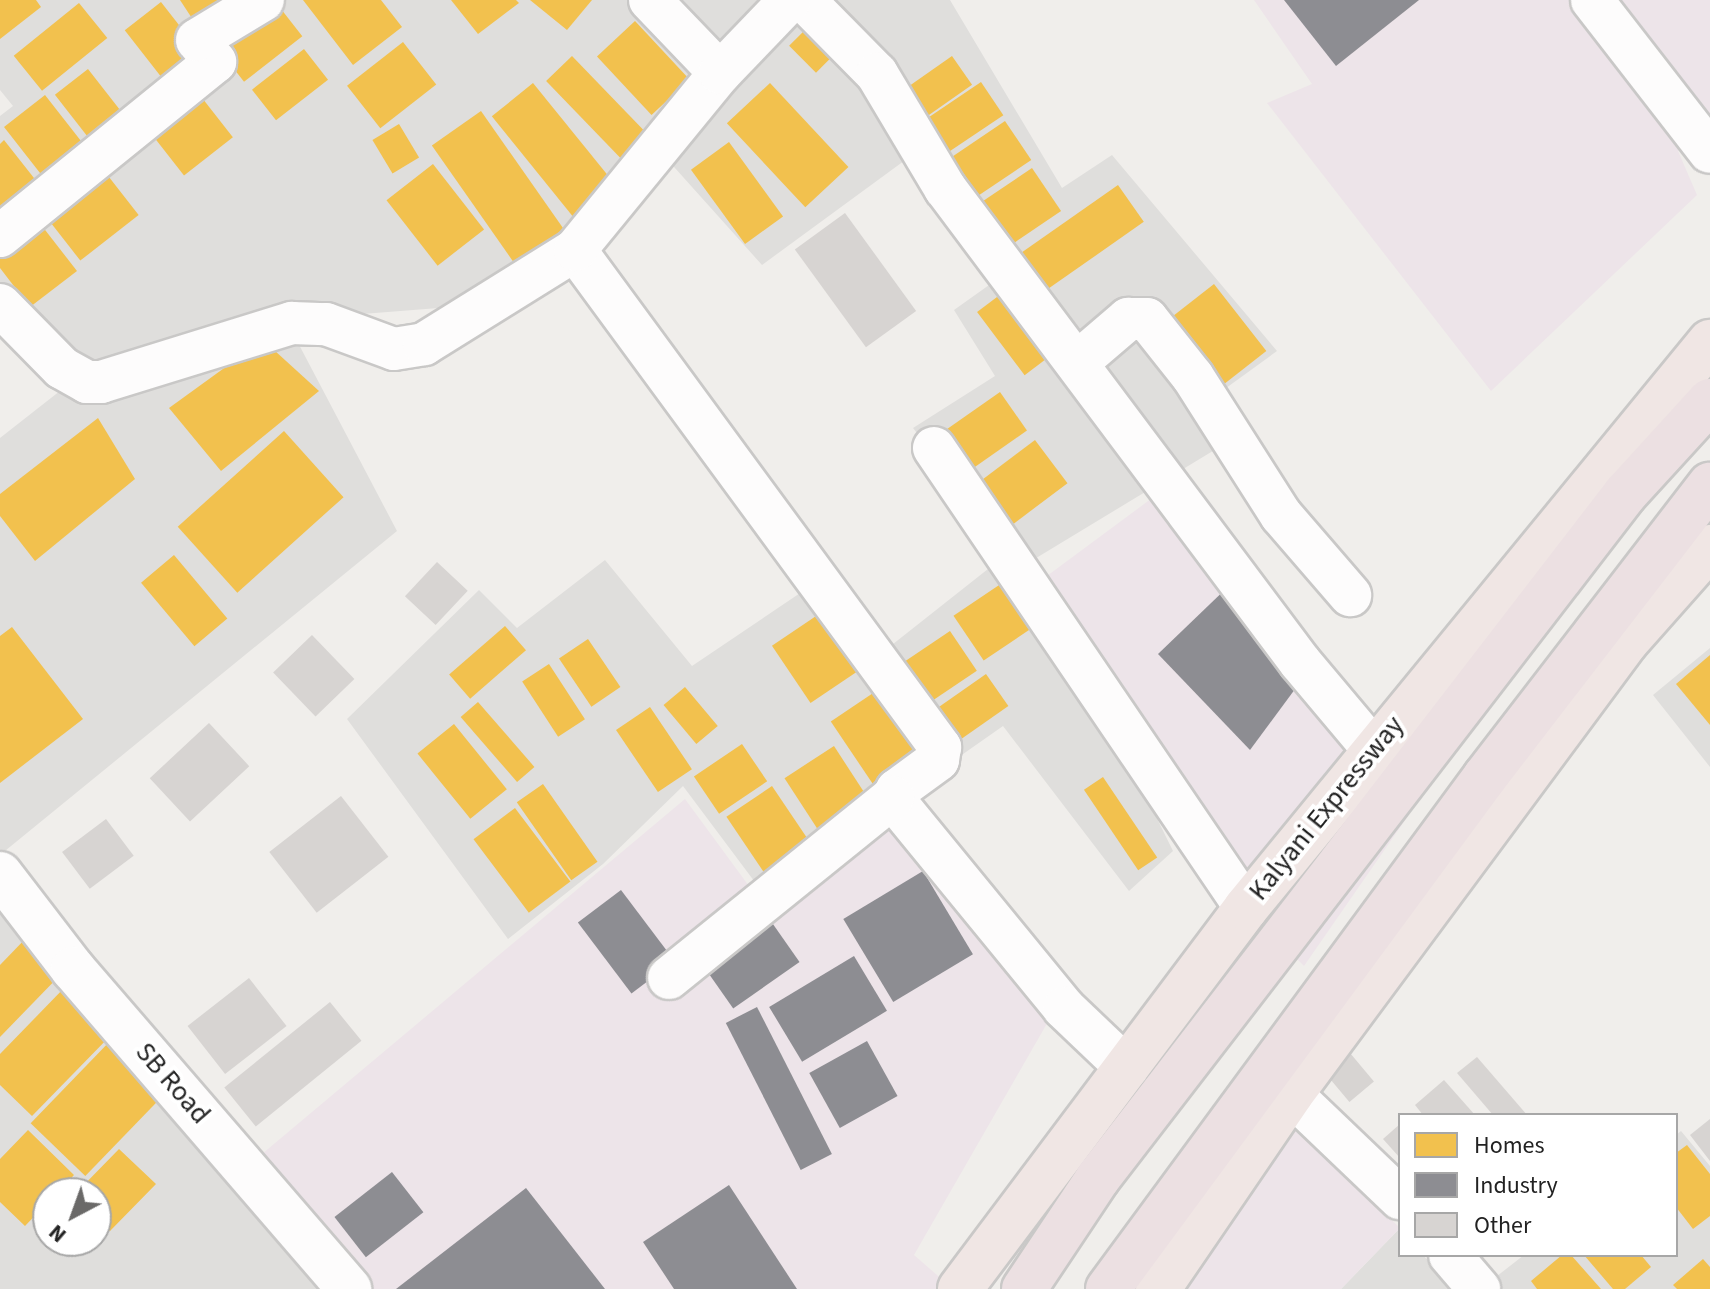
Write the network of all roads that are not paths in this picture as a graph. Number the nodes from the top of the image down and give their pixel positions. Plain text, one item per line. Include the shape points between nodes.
1 (263, 0) edge
2 (650, 0) edge
3 (790, 0) edge
4 (804, 0) edge
5 (1592, 0) edge
6 (720, 73) junction
7 (1710, 152) edge
8 (0, 236) edge
9 (575, 250) junction
10 (0, 305) edge
11 (1710, 342) edge
12 (1079, 361) junction
13 (1710, 401) edge
14 (934, 448) dead end
15 (1710, 485) edge
16 (1710, 547) edge
17 (1350, 595) dead end
18 (1373, 749) junction
19 (893, 797) junction
20 (0, 874) edge
21 (1246, 908) junction
22 (669, 978) dead end
23 (1127, 1068) junction
24 (1291, 1094) junction
25 (1398, 1196) edge
26 (1452, 1257) edge
27 (349, 1289) edge
28 (960, 1289) edge
29 (1024, 1289) edge
30 (1108, 1289) edge
31 (1158, 1289) edge
32 (1479, 1289) edge

1 - 8 street via 197,40 215,62
2 - 6 street
3 - 6 street
4 - 12 street via 877,74 945,188
5 - 7 street
6 - 9 street
9 - 10 street via 424,344 394,349 326,324 301,322 101,382 87,382 62,368
9 - 19 street via 940,747 938,760
11 - 18 highway, Kalyani Expressway
12 - 17 street via 1128,319 1137,316 1156,327 1281,515
12 - 18 street via 1300,662
13 - 29 highway via 1606,519 1107,1165
14 - 21 street
15 - 30 highway via 1485,777
16 - 24 highway via 1626,642
18 - 21 highway, Kalyani Expressway
19 - 22 street
19 - 23 street via 1064,1008
20 - 27 street, SB Road via 73,969
21 - 23 highway, Kalyani Expressway
23 - 28 highway, Kalyani Expressway
24 - 25 street
24 - 31 highway
26 - 32 street

